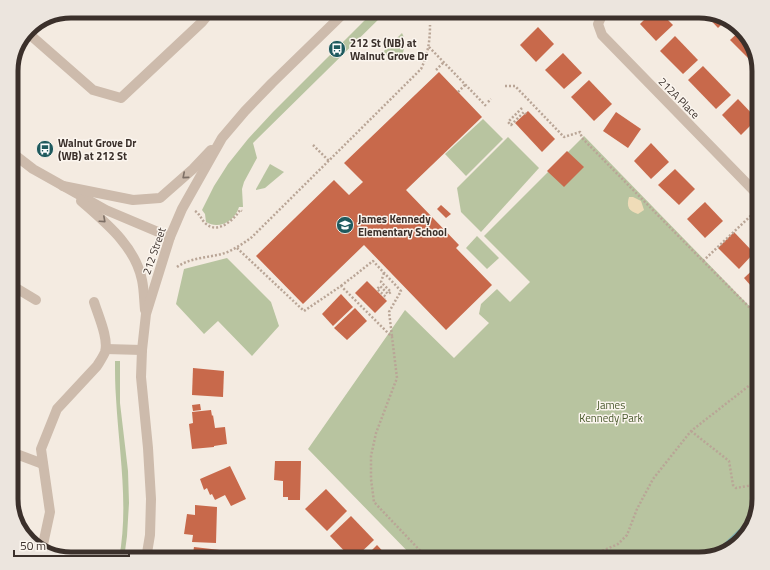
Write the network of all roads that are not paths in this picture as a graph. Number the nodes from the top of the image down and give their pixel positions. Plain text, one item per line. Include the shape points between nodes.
1 (205, 18) edge
2 (339, 18) edge
3 (601, 18) edge
4 (32, 36) edge
5 (222, 138) junction
6 (18, 158) edge
7 (63, 186) junction
8 (752, 189) edge
9 (170, 237) junction
10 (18, 289) edge
11 (36, 300) dead end
12 (94, 302) dead end
13 (146, 314) junction
14 (106, 349) junction
15 (142, 350) junction
16 (18, 455) edge
17 (43, 464) junction
18 (43, 544) edge
19 (147, 552) edge

1 - 4 street via 121,98 93,90
2 - 5 street, 212 Street via 262,94
3 - 8 street, 212A Place via 598,24 602,36
5 -> 7 street via 193,169 160,198 133,200
5 - 9 street, 212 Street via 182,209
6 - 7 street via 32,169
7 - 9 street via 106,210
7 -> 13 street via 106,223 130,250 142,279
9 - 13 street, 212 Street
10 - 11 street
12 - 14 street
13 - 15 street, 212 Street
14 - 15 street
14 - 17 street via 97,366 57,409 41,450
15 - 19 street, 212 Street via 141,377 151,499
16 - 17 street
17 - 18 street via 50,512

